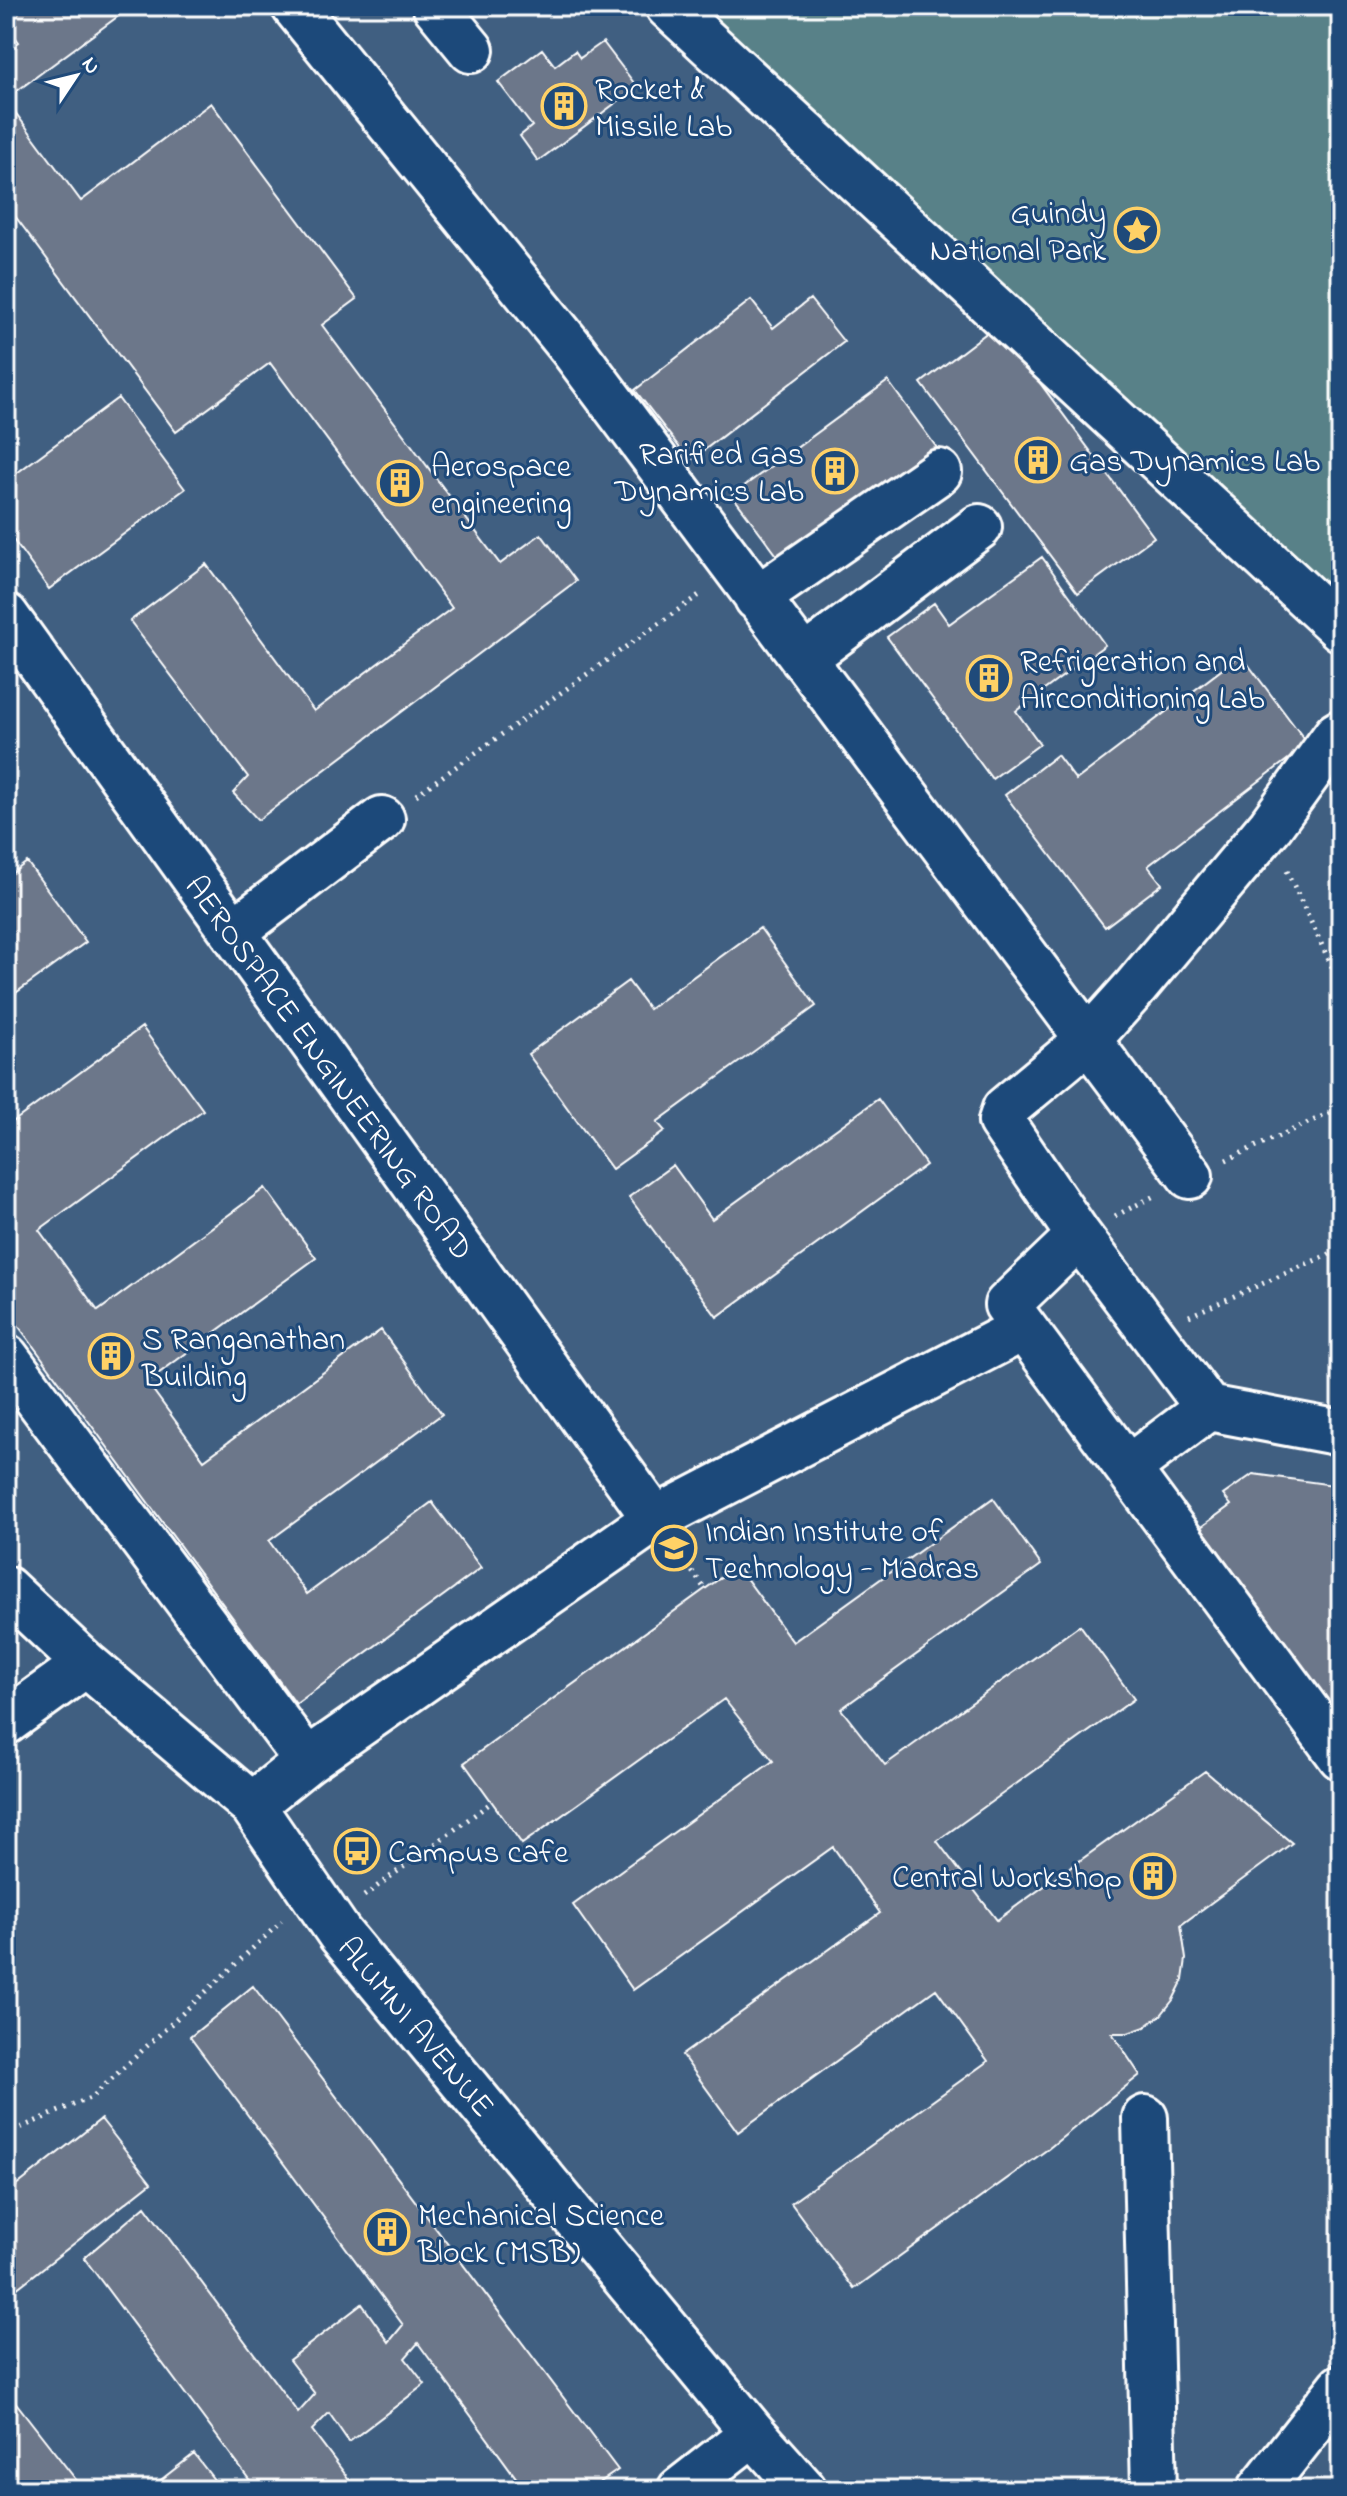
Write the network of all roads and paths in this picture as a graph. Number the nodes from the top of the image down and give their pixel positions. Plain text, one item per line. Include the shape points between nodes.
1 (435, 6) edge
2 (668, 6) edge
3 (308, 11) edge
4 (471, 50) dead end
5 (939, 472) dead end
6 (979, 527) dead end
7 (746, 584) junction
8 (6, 616) edge
9 (1341, 629) edge
10 (803, 659) junction
11 (1341, 732) edge
12 (382, 819) joint
13 (1285, 867) dead end
14 (233, 932) junction
15 (1341, 986) edge
16 (1088, 1040) junction
17 (1190, 1176) dead end
18 (1079, 1236) junction
19 (1341, 1249) edge
20 (1024, 1328) junction
21 (1151, 1333) junction
22 (6, 1357) edge
23 (1208, 1408) junction
24 (1341, 1433) edge
25 (1128, 1468) junction
26 (655, 1519) junction
27 (6, 1589) edge
28 (86, 1664) junction
29 (6, 1722) edge
30 (1341, 1757) edge
31 (307, 1761) junction
32 (492, 1802) dead end
33 (252, 1805) junction
34 (322, 1907) junction
35 (1145, 2118) dead end
36 (6, 2134) edge
37 (1341, 2387) edge
38 (753, 2433) junction
39 (680, 2490) edge
40 (804, 2490) edge
41 (1154, 2490) edge
42 (1260, 2490) edge

1 - 4 street
2 - 9 street
3 - 7 street via 573,350
5 - 7 street
6 - 10 street
7 - 10 street
7 - 12 path
8 - 14 street, AEROSPACE ENGINEERING ROAD
10 - 16 street
11 - 16 street via 1271,825
12 - 14 street
13 - 15 path
14 - 26 street, AEROSPACE ENGINEERING ROAD
16 - 17 street
16 - 18 street via 1005,1109 1001,1121
18 - 20 street via 1007,1305
18 - 21 street
19 - 21 path
20 - 25 street
20 - 26 street
21 - 23 street
22 - 31 street
23 - 24 street
23 - 25 street
25 - 30 street
26 - 31 street
27 - 28 street, ALUMNI AVENUE
28 - 29 street
28 - 33 street, ALUMNI AVENUE
31 - 33 street
32 - 34 path
33 - 34 street, ALUMNI AVENUE
34 - 36 path via 92,2097
34 - 38 street, ALUMNI AVENUE
35 - 41 street
37 - 42 street
38 - 39 street
38 - 40 street, ALUMNI AVENUE

